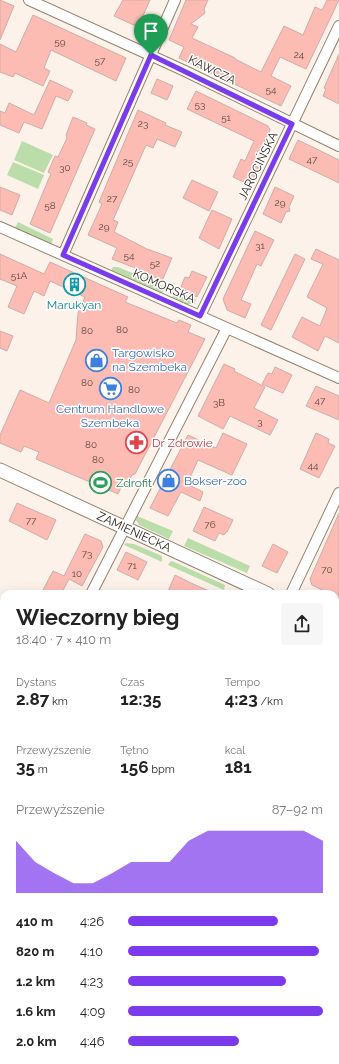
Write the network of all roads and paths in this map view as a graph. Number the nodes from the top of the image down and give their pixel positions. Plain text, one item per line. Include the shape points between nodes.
1 (29, 0) edge
2 (175, 0) edge
3 (339, 26) edge
4 (151, 55) junction
5 (292, 124) junction
6 (339, 146) edge
7 (0, 227) edge
8 (63, 255) junction
9 (200, 316) junction
10 (226, 328) junction
11 (339, 378) edge
12 (0, 470) edge
13 (339, 493) edge
14 (124, 528) junction
15 (93, 590) edge
16 (259, 590) edge
17 (293, 590) edge

1 - 4 street, KAWCZA
2 - 4 street
3 - 5 street, JAROCIŃSKA
4 - 5 street, KAWCZA
4 - 8 street
5 - 6 street, KAWCZA
5 - 9 street, JAROCIŃSKA
7 - 8 street, KOMORSKA
8 - 9 street, KOMORSKA
9 - 10 street, KOMORSKA
10 - 11 street, KOMORSKA
10 - 14 street
12 - 14 street, ZAMIENIECKA
13 - 17 street
14 - 15 street
14 - 16 street, ZAMIENIECKA

